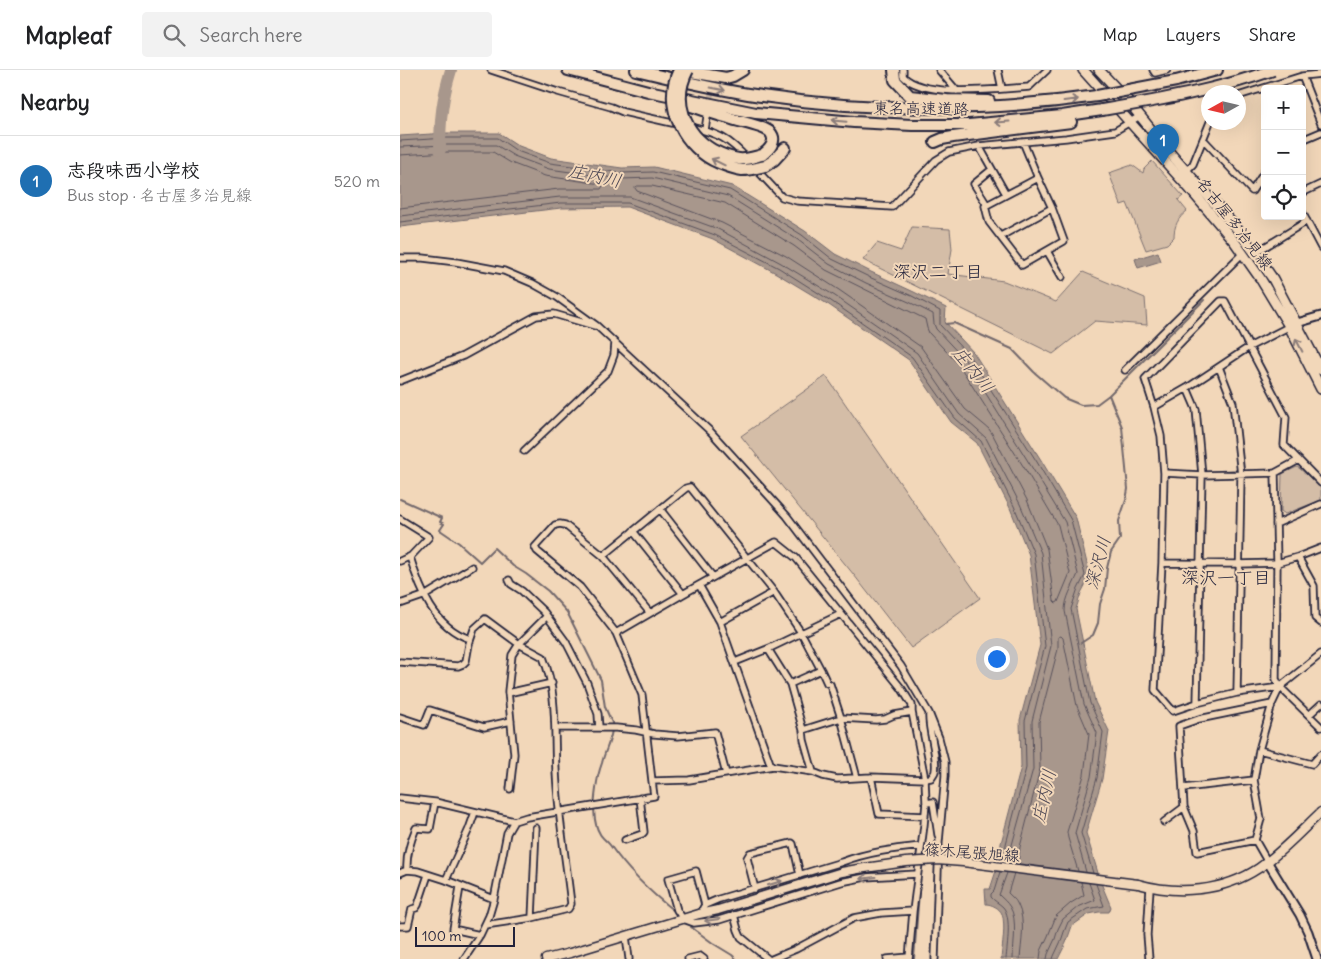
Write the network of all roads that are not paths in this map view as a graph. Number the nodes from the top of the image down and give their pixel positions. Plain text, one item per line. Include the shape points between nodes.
1 (491, 70) edge
2 (568, 70) edge
3 (636, 70) edge
4 (679, 70) edge
5 (688, 70) edge
6 (742, 70) edge
7 (894, 70) edge
8 (903, 70) edge
9 (939, 70) edge
10 (998, 70) edge
11 (1047, 70) edge
12 (1083, 70) edge
13 (1098, 70) edge
14 (1153, 70) edge
15 (1167, 70) edge
16 (1217, 70) edge
17 (1273, 70) edge
18 (1321, 74) edge
19 (1302, 76) junction
20 (1002, 89) junction
21 (648, 90) junction
22 (957, 90) junction
23 (1246, 94) edge
24 (1045, 103) junction
25 (1103, 113) junction
26 (1140, 116) junction
27 (707, 117) dead end
28 (1130, 122) junction
29 (1321, 124) edge
30 (705, 130) junction
31 (1207, 130) edge
32 (1321, 132) edge
33 (1306, 138) edge
34 (1203, 139) junction
35 (935, 142) dead end
36 (1023, 142) junction
37 (979, 146) junction
38 (785, 148) dead end
39 (991, 170) junction
40 (1186, 171) junction
41 (1262, 175) edge
42 (1038, 178) junction
43 (1321, 184) edge
44 (1306, 191) edge
45 (1006, 194) junction
46 (987, 205) junction
47 (1052, 208) junction
48 (1307, 222) joint
49 (1001, 236) junction
50 (1321, 248) edge
51 (1047, 251) junction
52 (1244, 253) junction
53 (1255, 253) junction
54 (400, 258) edge
55 (1062, 278) dead end
56 (1321, 316) edge
57 (1293, 325) junction
58 (597, 326) junction
59 (616, 343) junction
60 (1249, 346) junction
61 (1219, 367) junction
62 (1125, 370) dead end
63 (1321, 370) edge
64 (400, 382) edge
65 (1187, 388) junction
66 (1321, 389) edge
67 (1154, 407) junction
68 (524, 451) dead end
69 (1299, 460) junction
70 (1164, 473) junction
71 (1275, 474) junction
72 (1202, 475) junction
73 (1241, 475) junction
74 (1321, 483) edge
75 (1321, 504) edge
76 (660, 509) junction
77 (400, 519) edge
78 (1276, 524) junction
79 (633, 531) junction
80 (1321, 548) edge
81 (603, 556) junction
82 (410, 557) junction
83 (1298, 557) junction
84 (747, 558) junction
85 (400, 561) edge
86 (1201, 563) junction
87 (1277, 563) junction
88 (1162, 564) junction
89 (1239, 564) junction
90 (472, 567) dead end
91 (713, 577) junction
92 (509, 580) dead end
93 (699, 585) junction
94 (774, 592) junction
95 (683, 594) junction
96 (425, 596) junction
97 (400, 604) edge
98 (650, 613) junction
99 (841, 614) junction
100 (547, 616) junction
101 (720, 622) junction
102 (1321, 623) edge
103 (616, 633) junction
104 (802, 634) junction
105 (470, 639) junction
106 (519, 644) junction
107 (768, 649) junction
108 (1321, 654) edge
109 (400, 662) edge
110 (735, 662) junction
111 (821, 670) junction
112 (552, 683) junction
113 (790, 684) junction
114 (1280, 687) junction
115 (508, 693) junction
116 (1237, 693) junction
117 (1197, 702) junction
118 (1272, 704) junction
119 (1321, 704) edge
120 (912, 712) junction
121 (929, 712) junction
122 (1309, 715) junction
123 (400, 717) edge
124 (841, 718) junction
125 (511, 721) junction
126 (1321, 727) edge
127 (556, 728) junction
128 (599, 728) junction
129 (803, 730) junction
130 (648, 733) junction
131 (1259, 750) junction
132 (1321, 754) edge
133 (771, 766) junction
134 (813, 772) junction
135 (726, 774) junction
136 (871, 777) junction
137 (857, 778) junction
138 (925, 779) junction
139 (1254, 780) junction
140 (652, 781) junction
141 (1184, 788) junction
142 (510, 789) dead end
143 (400, 798) edge
144 (640, 798) junction
145 (435, 802) junction
146 (926, 803) junction
147 (1184, 807) junction
148 (560, 811) junction
149 (475, 812) junction
150 (1321, 812) edge
151 (925, 816) junction
152 (514, 821) junction
153 (1164, 822) dead end
154 (536, 828) dead end
155 (624, 840) dead end
156 (1255, 840) junction
157 (939, 842) junction
158 (921, 846) junction
159 (1267, 862) junction
160 (407, 870) junction
161 (400, 873) edge
162 (428, 874) junction
163 (917, 874) junction
164 (800, 875) junction
165 (446, 880) junction
166 (460, 887) junction
167 (755, 888) junction
168 (1150, 888) junction
169 (494, 899) junction
170 (705, 905) junction
171 (913, 911) junction
172 (699, 914) junction
173 (734, 915) junction
174 (532, 918) junction
175 (682, 919) junction
176 (484, 925) junction
177 (400, 926) edge
178 (480, 935) junction
179 (626, 936) junction
180 (568, 956) edge
181 (697, 958) edge
182 (910, 958) edge
183 (464, 959) edge
184 (546, 959) edge
185 (629, 959) edge
186 (688, 959) edge
187 (704, 959) edge
188 (768, 959) edge
189 (772, 959) edge
190 (887, 959) edge
191 (935, 959) edge
192 (1149, 959) edge
193 (1317, 959) edge

1 - 30 street via 624,112
2 - 21 highway, 東名高速道路
3 -> 24 highway, 東名高速道路 via 746,94 884,108 1001,107
4 - 6 highway via 726,78
38 -> 4 highway, bridge via 765,166 741,170 715,162 701,153 691,144 676,119 673,89
5 - 21 highway, bridge via 681,88 681,106 693,133 701,142 739,159 762,155 771,147 773,142 769,131 757,126 669,99
7 - 24 highway via 895,80 910,96
8 - 22 street via 903,76 916,85
9 - 22 street
10 - 20 street
11 - 20 street via 1029,87
12 - 28 main road, 名古屋多治見線
13 - 26 main road, 名古屋多治見線
14 - 15 street via 1156,73
24 -> 16 highway, 東名高速道路, bridge via 1157,85
17 - 25 highway, bridge
18 - 19 street
19 - 23 street
19 - 29 street
20 - 22 street
25 -> 21 highway, 東名高速道路 via 969,124 881,124 756,113
25 - 35 highway via 1052,125
26 - 28 street
26 - 40 main road, 名古屋多治見線
27 - 30 street
28 - 36 street via 1116,131
28 - 52 main road, 名古屋多治見線
30 - 37 street via 723,137 739,150 782,197 808,202 892,207 936,160 949,152
31 - 34 street
32 - 33 street
34 - 40 street via 1193,164
34 - 41 street via 1252,191
36 - 37 street
36 - 42 street
37 - 39 street
39 - 45 street
39 - 46 street via 974,184
40 - 53 main road, 名古屋多治見線
42 - 45 street
42 - 47 street
43 - 44 street
45 - 46 street
46 - 49 street via 989,222
47 - 49 street
47 - 51 street via 1064,241
48 - 50 street
48 - 53 street
49 - 51 street via 1022,265
51 - 55 street
52 - 57 main road, 名古屋多治見線
52 - 62 street
53 - 57 main road, 名古屋多治見線 via 1273,279
54 - 58 street via 456,262 504,271 557,297
56 - 57 street
57 - 60 street
57 - 63 main road, 名古屋多治見線
66 -> 57 main road, 名古屋多治見線
58 - 59 street
58 - 64 street via 554,314 536,316 463,356
59 - 68 street via 608,371
59 - 121 street via 711,432 787,516 901,666
60 - 61 street
60 - 67 street via 1225,302 1221,302 1145,379
60 - 69 street via 1286,416 1284,445
61 - 65 street
61 - 73 street via 1233,403
65 - 67 street
65 - 72 street via 1196,409
67 - 70 street via 1162,436
69 - 71 street
69 - 74 street
70 - 72 street
70 - 88 street
71 - 73 street
71 - 78 street
72 - 73 street
72 - 86 street
73 - 89 street
75 - 78 street
76 - 79 street
76 - 84 street via 690,488
76 - 91 street
77 - 82 street via 429,537
78 - 87 street
79 - 81 street
79 - 95 street
80 - 83 street
81 - 98 street
81 - 103 street via 560,524 555,525 535,547 580,587
82 - 85 street
82 - 96 street
83 - 87 street
83 - 102 street via 1314,586 1315,618
84 - 91 street
84 - 94 street
84 - 99 street via 776,542 796,558
86 - 88 street
86 - 89 street
86 - 117 street
87 - 89 street
87 - 114 street via 1276,680
88 - 117 street via 1155,690 1174,711
89 - 116 street
90 - 96 street
91 - 93 street
92 - 100 street
93 - 95 street
93 - 101 street
94 - 101 street
94 - 104 street
95 - 98 street
96 - 97 street
96 - 105 street via 444,624
98 - 103 street
99 - 104 street
99 - 120 street via 902,689 912,705
100 - 106 street
100 - 128 street via 566,642 587,682 598,714
101 - 110 street
103 - 130 street via 642,695
104 - 107 street
104 - 111 street
105 - 106 street via 474,628 485,619
105 - 109 street via 466,661 458,666
106 - 112 street via 543,657
106 - 115 street via 512,655
107 - 110 street
107 - 113 street
108 - 114 street
110 - 133 street
111 - 113 street
111 - 124 street via 830,684
112 - 115 street
112 - 127 street
113 - 129 street
114 - 116 street
114 - 118 street
114 - 122 street
115 - 125 street
116 - 117 street
118 - 131 street
118 - 141 street via 1199,718 1179,726
119 - 122 street
120 - 124 street via 876,720
120 - 138 street
121 - 138 street via 935,772 931,778
121 - 157 street via 945,762
122 - 126 street
123 - 125 street via 424,725 430,710 484,727
124 - 129 street
124 - 137 street
125 - 142 street via 514,754
127 - 128 street
127 - 148 street
128 - 130 street
129 - 134 street
130 - 135 street via 678,736 715,732
130 - 140 street
131 - 132 street via 1312,764
131 - 139 street
133 - 134 street
133 - 135 street
134 - 137 street via 837,779
135 - 140 street
136 - 137 street
136 - 138 street
136 - 151 street via 879,814
138 - 146 street
139 - 141 street
139 - 156 street via 1261,819
140 - 144 street via 654,796
141 - 147 street
143 - 145 street
144 - 148 street
144 - 155 street via 644,832
145 - 149 street
145 - 160 street via 430,829 416,828 410,842
146 - 151 street
146 - 157 street via 933,802
147 - 153 street
147 - 156 street via 1194,831 1197,852
148 - 152 street
148 - 174 street via 571,904 568,909
149 - 152 street
149 - 165 street
150 - 159 main road, 篠木尾張旭線
151 - 158 street
152 - 169 street via 507,833
154 - 174 street
156 - 159 street
157 - 191 street
158 - 163 street
158 - 164 street via 858,856
159 - 168 main road, 篠木尾張旭線 via 1241,878 1208,888 1188,891
159 - 193 street via 1300,915
160 - 161 street
160 - 162 street
162 - 165 street
162 - 177 street via 418,905 412,908 408,926
163 - 171 street
163 -> 173 street via 840,882
167 -> 164 street
164 - 167 street via 792,843 750,853 746,858
165 - 166 street
166 - 169 street
166 - 178 street via 453,929
167 - 170 street
168 - 172 main road, 篠木尾張旭線, bridge via 937,860 842,872
168 - 192 street
169 - 176 street
170 - 172 street
170 - 175 street via 696,871 668,879
171 - 182 street
171 - 189 street via 854,918
172 - 175 main road, 篠木尾張旭線
173 -> 175 street via 694,923
173 - 188 street via 741,937
174 - 176 street
175 - 179 main road, 篠木尾張旭線
176 - 178 street
178 - 183 street
179 - 180 main road, 篠木尾張旭線
179 - 185 street
180 - 184 main road, 篠木尾張旭線
181 - 186 street
181 - 187 street
182 - 190 street

